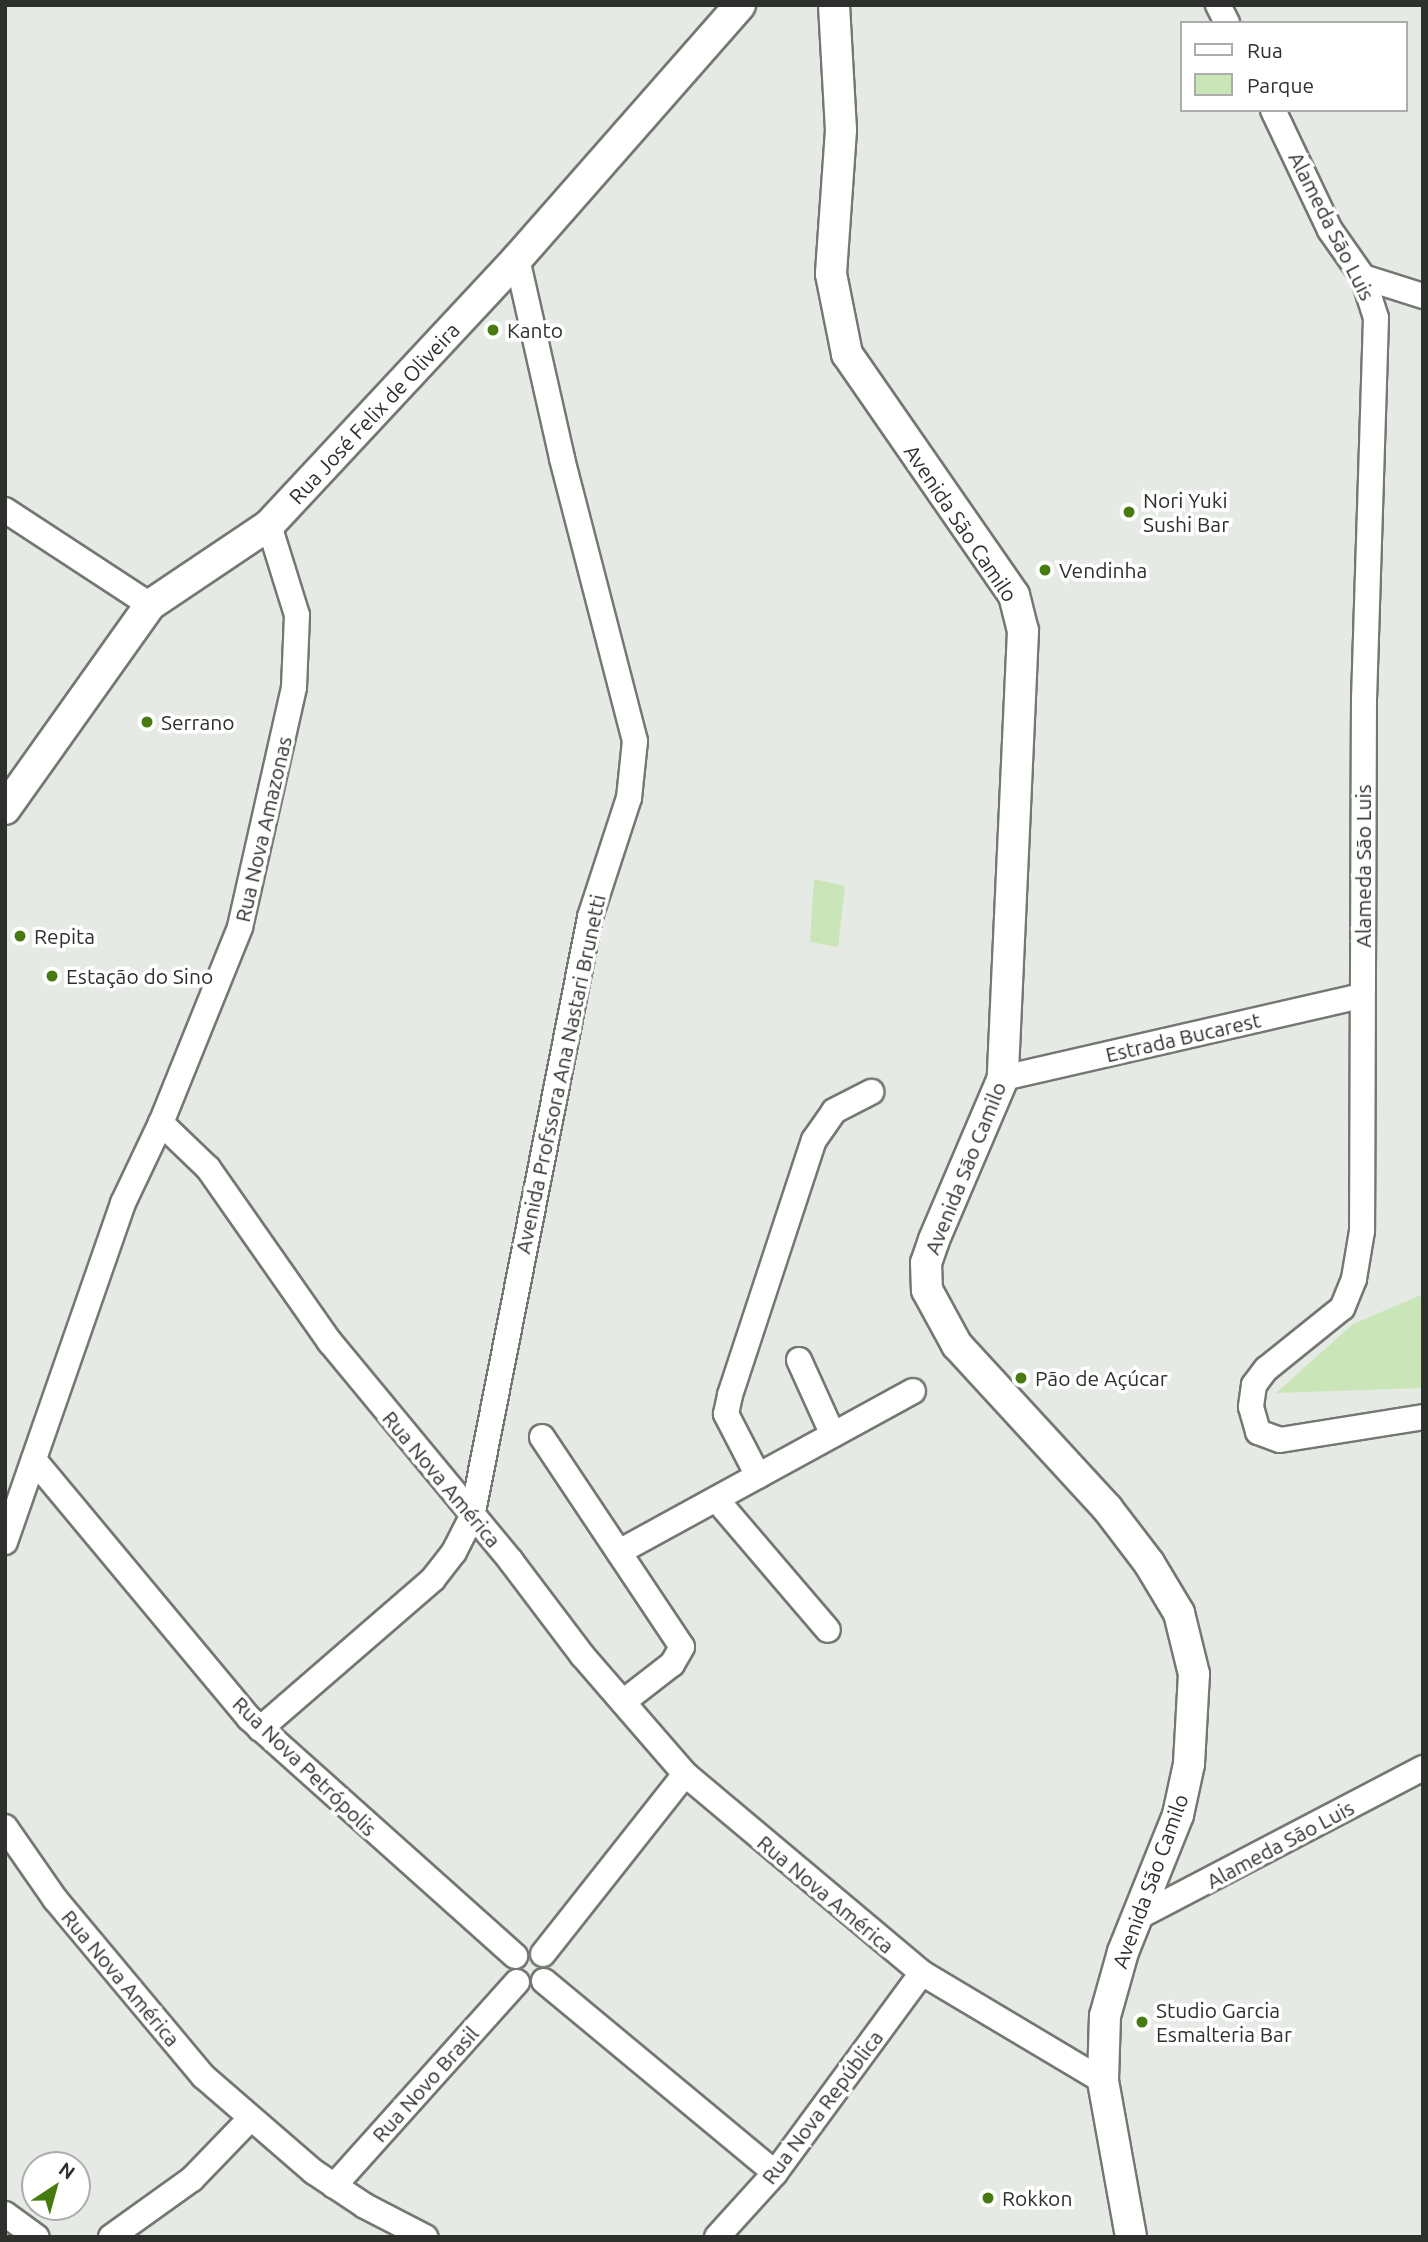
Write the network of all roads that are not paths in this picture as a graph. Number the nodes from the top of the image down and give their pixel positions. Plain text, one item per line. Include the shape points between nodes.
1 (834, 5) edge
2 (1218, 5) edge
3 (739, 6) edge
4 (1226, 21) edge
5 (1274, 112) edge
6 (517, 259) junction
7 (1363, 277) junction
8 (1423, 296) edge
9 (5, 510) edge
10 (269, 525) junction
11 (150, 605) junction
12 (5, 809) edge
13 (1362, 996) junction
14 (1003, 1078) junction
15 (871, 1092) dead end
16 (161, 1123) junction
17 (799, 1360) dead end
18 (913, 1391) dead end
19 (1423, 1417) edge
20 (833, 1435) junction
21 (542, 1437) dead end
22 (34, 1460) junction
23 (758, 1476) junction
24 (716, 1499) junction
25 (472, 1517) junction
26 (5, 1542) edge
27 (619, 1552) junction
28 (828, 1630) dead end
29 (623, 1702) junction
30 (260, 1729) junction
31 (1423, 1768) edge
32 (685, 1773) junction
33 (5, 1827) edge
34 (1136, 1918) junction
35 (543, 1954) junction
36 (515, 1956) junction
37 (922, 1973) junction
38 (544, 1981) junction
39 (517, 1982) junction
40 (1103, 2081) junction
41 (250, 2119) junction
42 (775, 2173) junction
43 (334, 2186) junction
44 (5, 2214) edge
45 (37, 2237) edge
46 (111, 2237) edge
47 (425, 2237) edge
48 (717, 2237) edge
49 (1131, 2237) edge

1 - 14 main road, Avenida São Camilo via 841,130 831,274 844,343 862,379 1020,610 1023,687
2 - 4 street
3 - 6 main road, Rua José Felix de Oliveira
5 - 7 street, Alameda São Luis via 1330,230
6 - 10 main road, Rua José Felix de Oliveira
6 - 25 street, Avenida Profssora Ana Nastari Brunetti via 562,458 635,741 629,798 590,917
7 - 8 street
7 - 13 street, Alameda São Luis via 1376,318 1364,698
9 - 11 street
10 - 11 main road, Rua José Felix de Oliveira
10 - 16 street, Rua Nova Amazonas via 297,615 295,687 240,927
11 - 12 main road, Rua José Felix de Oliveira
13 - 14 street, Estrada Bucarest
13 - 19 street, Alameda São Luis via 1362,1231 1354,1279 1337,1314 1284,1352 1256,1381 1253,1422 1264,1436 1295,1440 1342,1427
14 - 34 main road, Avenida São Camilo via 934,1240 926,1264 927,1290 957,1345 1107,1508 1149,1563 1190,1643 1194,1674 1189,1764 1166,1850
15 - 23 street via 834,1111 814,1140 730,1395 726,1414
16 - 22 street via 123,1203
16 - 25 street, Rua Nova América via 186,1143 237,1205 330,1342
17 - 20 street
18 - 20 street
20 - 23 street
21 - 27 street
22 - 26 street
22 - 30 street, Rua Nova Petrópolis
23 - 24 street
24 - 27 street
24 - 28 street
25 - 29 street, Rua Nova América
25 - 30 street, Avenida Profssora Ana Nastari Brunetti via 454,1552 433,1578
27 - 29 street via 682,1647 672,1664
29 - 32 street, Rua Nova América
30 - 36 street, Rua Nova Petrópolis
31 - 34 street, Alameda São Luis
32 - 35 street
32 - 37 street, Rua Nova América
33 - 41 street, Rua Nova América via 55,1899 203,2076
34 - 40 main road, Avenida São Camilo via 1111,1984
35 - 36 street via 529,1949
35 - 38 street via 549,1970
36 - 39 street via 511,1969
37 - 40 street, Rua Nova América
37 - 42 street, Rua Nova República
38 - 39 street via 531,1987
38 - 42 street
39 - 43 street, Rua Novo Brasil
40 - 49 main road, Avenida São Camilo
41 - 43 street
41 - 46 street via 192,2179
42 - 48 street, Rua Nova República
43 - 47 street
44 - 45 street

